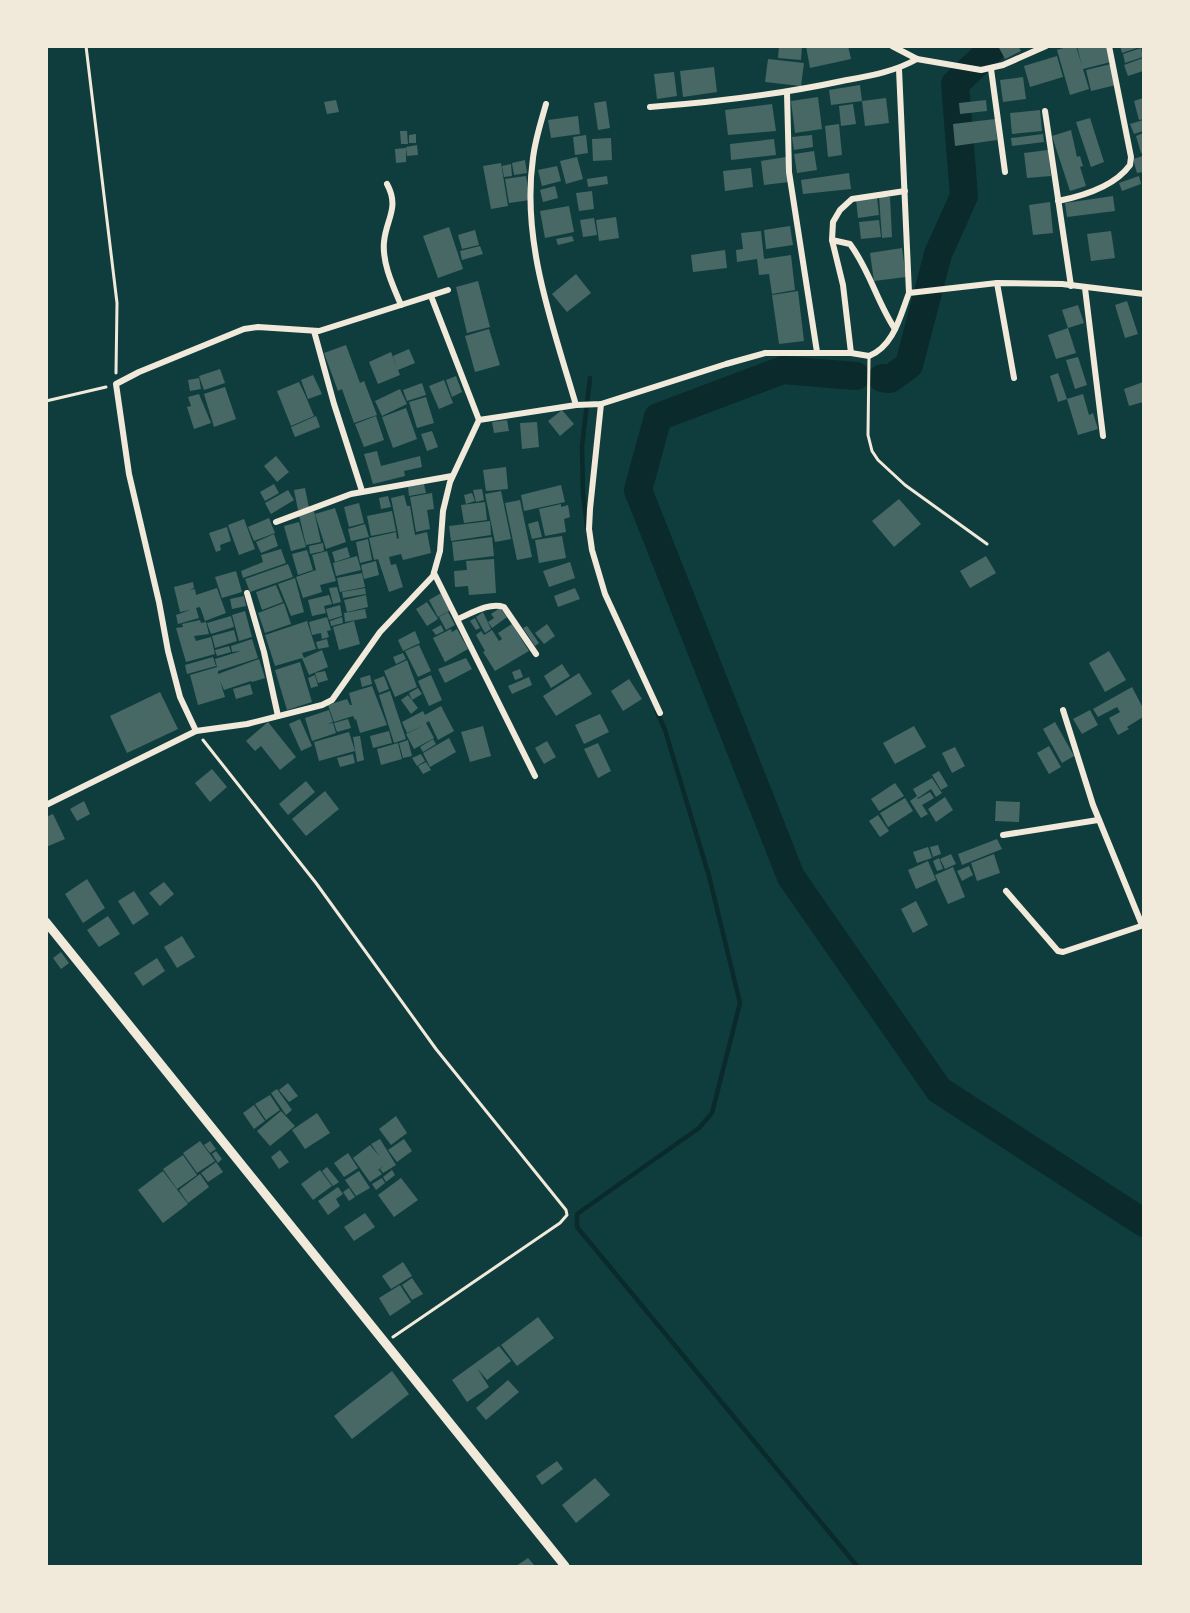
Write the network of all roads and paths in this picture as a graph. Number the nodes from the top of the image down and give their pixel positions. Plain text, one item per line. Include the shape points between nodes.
1 (86, 46) edge
2 (892, 46) edge
3 (1046, 46) edge
4 (1109, 46) edge
5 (917, 59) junction
6 (900, 69) junction
7 (991, 69) junction
8 (787, 93) junction
9 (546, 104) dead end
10 (650, 107) dead end
11 (1045, 111) dead end
12 (1005, 172) dead end
13 (387, 184) dead end
14 (905, 191) junction
15 (1058, 201) junction
16 (832, 240) junction
17 (997, 283) junction
18 (1071, 286) junction
19 (1085, 288) junction
20 (448, 290) dead end
21 (909, 293) junction
22 (1143, 294) edge
23 (431, 296) junction
24 (401, 305) junction
25 (895, 329) junction
26 (314, 331) junction
27 (817, 352) junction
28 (851, 352) junction
29 (869, 356) junction
30 (1014, 378) dead end
31 (116, 384) junction
32 (46, 401) edge
33 (599, 404) junction
34 (579, 405) junction
35 (479, 420) junction
36 (1103, 436) dead end
37 (452, 476) junction
38 (362, 492) junction
39 (276, 522) dead end
40 (987, 543) dead end
41 (434, 573) junction
42 (246, 593) dead end
43 (458, 619) junction
44 (536, 654) dead end
45 (1063, 710) dead end
46 (660, 713) dead end
47 (278, 716) junction
48 (196, 731) junction
49 (535, 776) dead end
50 (46, 805) edge
51 (1098, 820) junction
52 (1003, 835) dead end
53 (1006, 891) dead end
54 (46, 922) edge
55 (1143, 925) edge
56 (385, 1342) junction
57 (565, 1566) edge

1 - 31 path via 117,303
2 - 5 street
3 - 7 street
4 - 15 street via 1130,165 1116,178 1085,195
5 - 6 street
5 - 7 street via 970,70
6 - 8 street
6 - 14 street
7 - 12 street
8 - 10 street
8 - 27 street via 789,172
9 - 34 street via 533,158 533,231 544,292
11 - 15 street
13 - 24 street via 393,202 384,243 390,281
14 - 16 street via 852,199 833,222
14 - 21 street
15 - 18 street
16 - 25 street via 850,244 861,259
16 - 28 street via 843,285
17 - 18 street
17 - 21 street
17 - 30 street
18 - 19 street
19 - 22 street
19 - 36 street
20 - 23 street
21 - 25 street
23 - 24 street
23 - 35 street
24 - 26 street
25 - 29 street via 884,347
26 - 31 street via 244,328
26 - 38 street
27 - 28 street
27 - 33 street via 765,353
28 - 29 street
29 - 40 lane via 868,435 872,451 905,485
31 - 32 path
31 - 48 street via 129,474 168,651 180,697
33 - 34 street
33 - 46 street via 590,508 592,550 605,594
34 - 35 street
35 - 37 street
37 - 38 street
37 - 41 street
38 - 39 street
41 - 43 street
41 - 47 street via 380,632 332,700
42 - 47 street
43 - 44 street via 501,605
43 - 49 street
45 - 51 street
47 - 48 street
48 - 50 street
48 - 56 path via 567,1215
51 - 52 street
51 - 55 street
53 - 55 street via 1058,951
54 - 56 main road
56 - 57 main road

